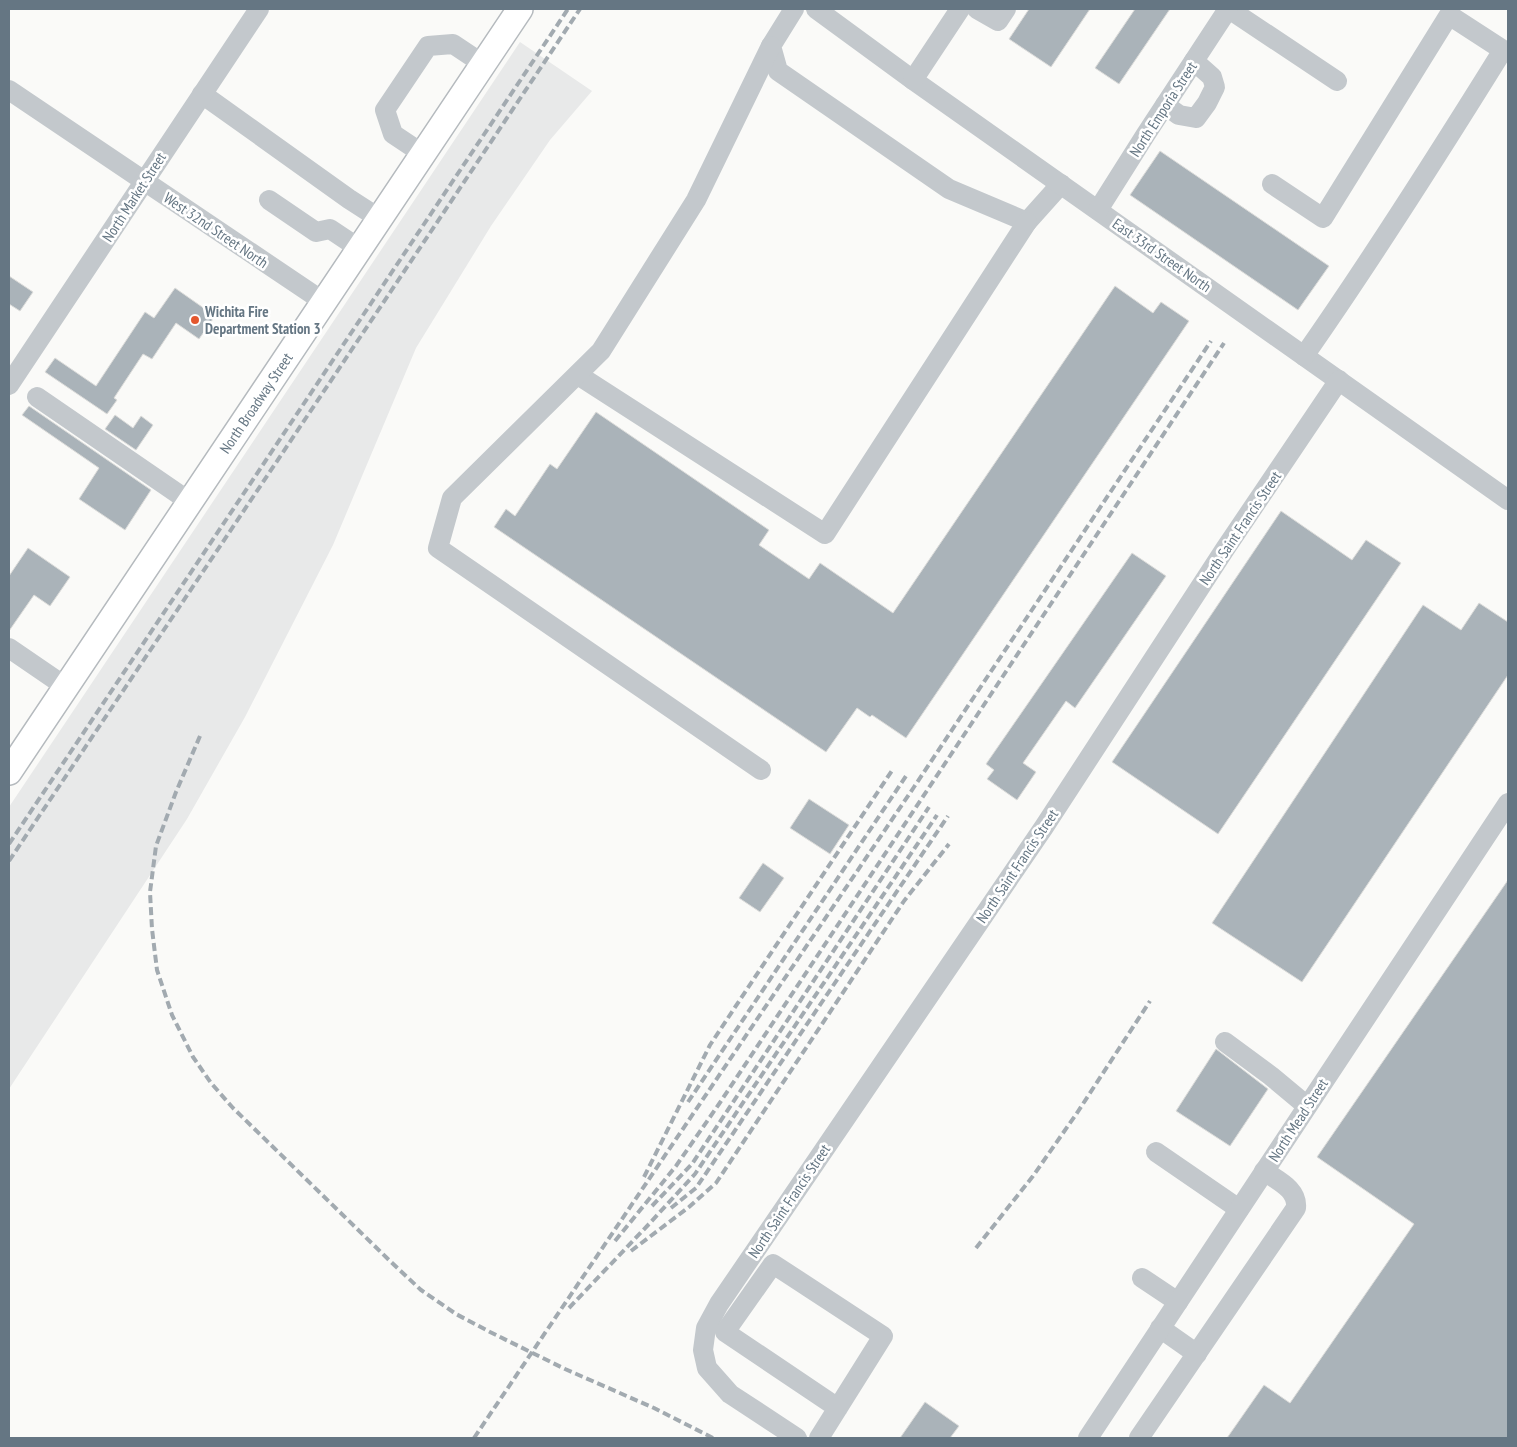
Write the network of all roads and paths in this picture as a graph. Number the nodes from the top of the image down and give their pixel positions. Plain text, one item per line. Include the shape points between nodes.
1 (259, 9) edge
2 (520, 9) edge
3 (794, 9) edge
4 (816, 9) edge
5 (960, 9) edge
6 (977, 9) edge
7 (1006, 9) edge
8 (1229, 9) edge
9 (771, 46) junction
10 (1194, 61) junction
11 (483, 64) junction
12 (913, 80) junction
13 (1337, 81) dead end
14 (9, 90) edge
15 (202, 94) junction
16 (1165, 105) junction
17 (423, 154) junction
18 (145, 182) junction
19 (1061, 184) junction
20 (1272, 184) dead end
21 (269, 200) dead end
22 (1098, 210) junction
23 (380, 219) junction
24 (1027, 222) junction
25 (360, 249) junction
26 (324, 302) junction
27 (1304, 356) junction
28 (578, 374) junction
29 (11, 376) edge
30 (1339, 380) junction
31 (37, 397) dead end
32 (1507, 495) edge
33 (190, 502) junction
34 (9, 648) edge
35 (66, 686) junction
36 (761, 770) dead end
37 (9, 772) edge
38 (1508, 803) edge
39 (1226, 1042) dead end
40 (1307, 1106) junction
41 (1156, 1152) dead end
42 (1264, 1171) junction
43 (1239, 1209) junction
44 (1142, 1278) dead end
45 (1178, 1302) junction
46 (1160, 1328) junction
47 (1197, 1354) junction
48 (838, 1408) junction
49 (771, 1431) edge
50 (797, 1438) edge
51 (819, 1438) edge
52 (1088, 1438) edge
53 (1139, 1438) edge

1 - 15 street, North Market Street
2 - 11 main road, North Broadway Street
3 - 9 street
4 - 12 street, East 33rd Street North
5 - 12 street
6 - 7 street via 998,22
8 - 10 street, North Emporia Street
8 - 13 street
9 - 24 street via 778,71 941,184
9 - 28 street via 696,200 602,352
10 - 16 street, North Emporia Street
10 - 16 street via 1212,77 1215,87 1207,104 1196,118 1179,115
11 - 17 main road, North Broadway Street
11 - 17 street via 453,44 428,46 401,86 385,110 393,134
12 - 19 street, East 33rd Street North
14 - 18 street, West 32nd Street North
15 - 18 street, North Market Street
15 - 23 street
16 - 22 street, North Emporia Street
17 - 23 main road, North Broadway Street
18 - 26 street, West 32nd Street North
18 - 29 street, North Market Street
19 - 22 street, East 33rd Street North
19 - 24 street
20 - 27 street via 1323,218 1449,15 1503,50 1436,158
21 - 25 street via 316,232 330,228
22 - 27 street, East 33rd Street North
23 - 25 main road, North Broadway Street
24 - 28 street via 825,534
25 - 26 main road, North Broadway Street
26 - 33 main road, North Broadway Street
27 - 30 street, East 33rd Street North
28 - 36 street via 452,498 438,548
30 - 32 street, East 33rd Street North
30 - 49 street, North Saint Francis Street via 1044,827 719,1304 706,1328 703,1354 707,1368
31 - 33 street
33 - 35 main road, North Broadway Street
34 - 35 street
35 - 37 main road, North Broadway Street
38 - 40 street, North Mead Street
39 - 40 street
40 - 42 street, North Mead Street
41 - 43 street
42 - 43 street, North Mead Street
42 - 47 street via 1292,1192 1296,1208
43 - 45 street, North Mead Street
44 - 45 street
45 - 46 street, North Mead Street
46 - 47 street
46 - 52 street, North Mead Street
47 - 53 street
48 - 48 street via 883,1336 773,1264 725,1332
48 - 51 street
49 - 50 street

